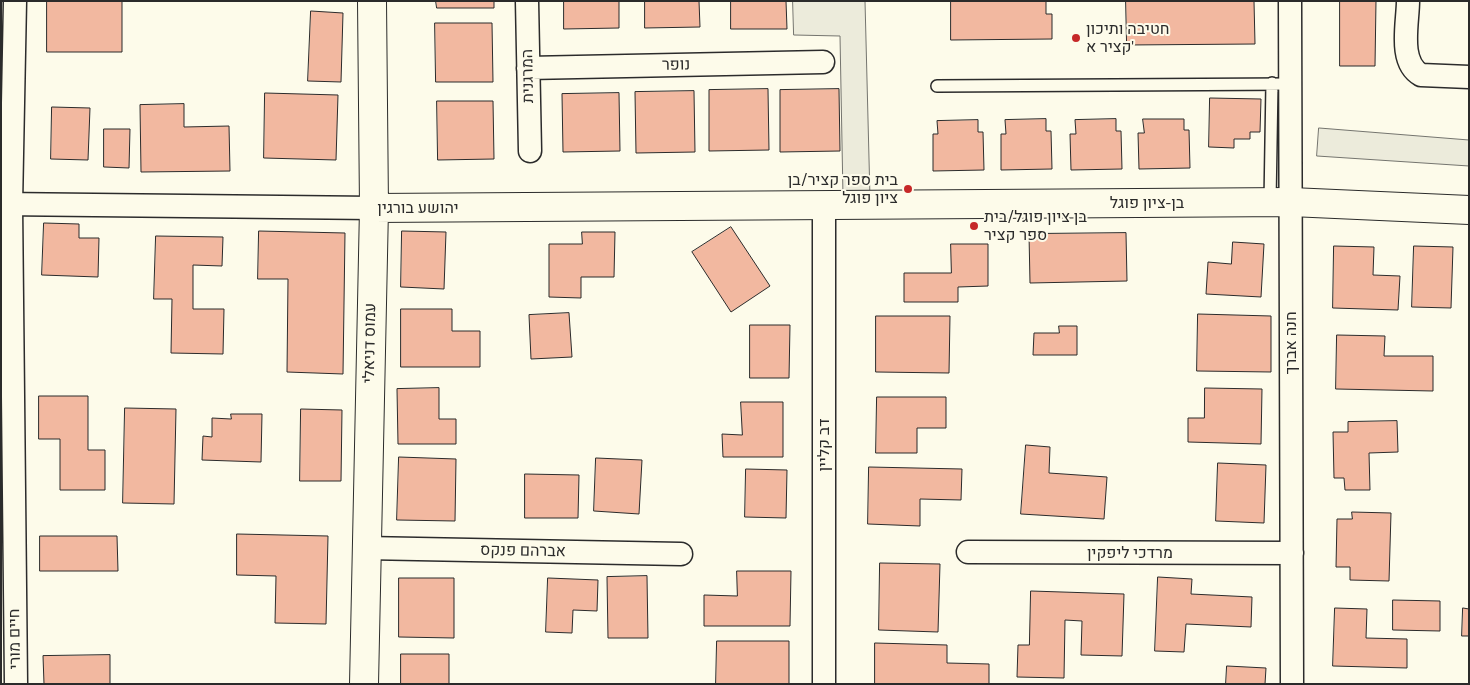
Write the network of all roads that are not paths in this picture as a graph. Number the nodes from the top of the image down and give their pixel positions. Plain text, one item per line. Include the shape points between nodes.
1 (15, 1) edge
2 (372, 1) edge
3 (527, 1) edge
4 (1290, 1) edge
5 (1408, 1) edge
6 (823, 62) dead end
7 (528, 68) junction
8 (1469, 77) edge
9 (1281, 83) junction
10 (937, 86) dead end
11 (530, 151) dead end
12 (1280, 202) junction
13 (6, 205) edge
14 (824, 206) junction
15 (374, 208) junction
16 (1469, 210) edge
17 (365, 548) junction
18 (968, 552) dead end
19 (1292, 553) junction
20 (681, 554) dead end
21 (16, 684) edge
22 (364, 684) edge
23 (824, 684) edge
24 (1292, 684) edge

1 - 13 street, חיים מורי
2 - 15 street, עמוס דניאלי
3 - 7 street, המרגנית
4 - 9 street, חנה אברך
5 - 8 street via 1407,54 1416,72 1421,76
6 - 7 street, נופר
7 - 11 street, המרגנית
9 - 10 lane
9 - 12 street, חנה אברך
12 - 14 street, בן-ציון פוגל
12 - 16 street, בן-ציון פוגל
12 - 19 street, חנה אברך
13 - 15 street, יהושע בורגין
13 - 21 street, חיים מורי
14 - 15 street, יהושע בורגין
14 - 23 street, דב קליין
15 - 17 street, עמוס דניאלי
17 - 20 street, אברהם פנקס
17 - 22 street, עמוס דניאלי
18 - 19 street, מרדכי ליפקין
19 - 24 street, חנה אברך

